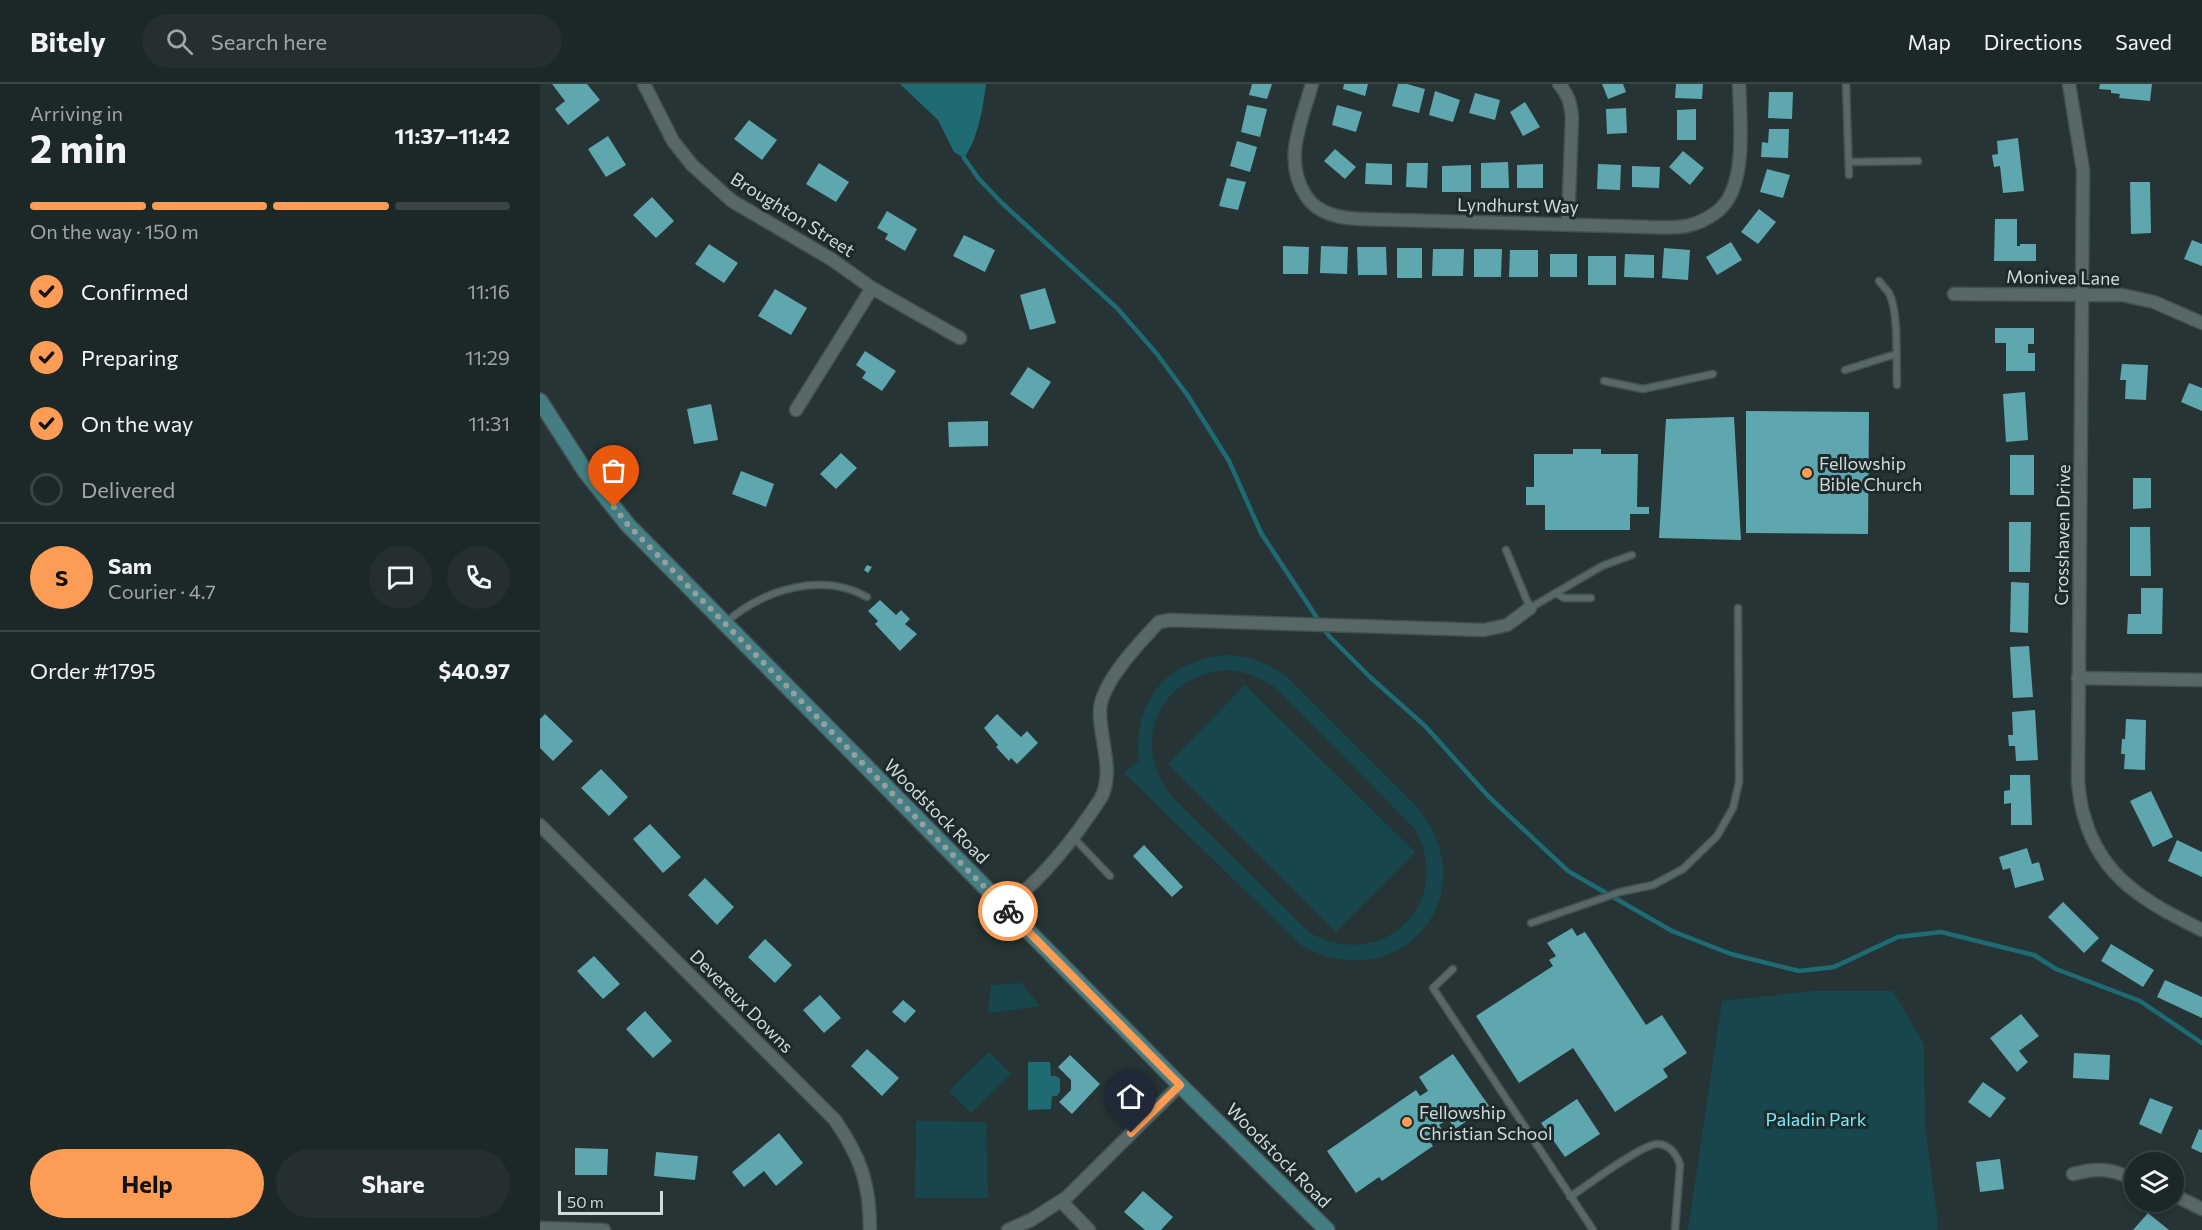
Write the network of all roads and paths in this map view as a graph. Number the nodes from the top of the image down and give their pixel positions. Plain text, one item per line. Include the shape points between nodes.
1 (644, 84) edge
2 (1312, 84) edge
3 (1559, 84) edge
4 (1739, 84) edge
5 (1846, 84) edge
6 (2069, 84) edge
7 (1918, 161) dead end
8 (1849, 162) junction
9 (1849, 176) dead end
10 (1568, 223) junction
11 (1879, 281) dead end
12 (872, 288) junction
13 (1954, 294) dead end
14 (2083, 294) junction
15 (2202, 323) edge
16 (960, 338) dead end
17 (1896, 354) junction
18 (1845, 370) dead end
19 (1713, 374) dead end
20 (1604, 381) dead end
21 (1896, 385) dead end
22 (540, 401) edge
23 (796, 410) dead end
24 (1506, 550) dead end
25 (1632, 555) dead end
26 (1556, 593) junction
27 (867, 597) dead end
28 (1591, 598) dead end
29 (1530, 608) junction
30 (1738, 608) dead end
31 (725, 623) junction
32 (2079, 678) junction
33 (2202, 680) edge
34 (540, 825) edge
35 (1073, 837) junction
36 (1110, 876) dead end
37 (1004, 907) junction
38 (1531, 923) dead end
39 (2202, 930) edge
40 (1453, 969) dead end
41 (1180, 1085) junction
42 (2073, 1174) dead end
43 (2124, 1175) edge
44 (1570, 1197) junction
45 (2184, 1200) edge
46 (1061, 1201) junction
47 (2202, 1209) edge
48 (540, 1228) edge
49 (604, 1230) edge
50 (870, 1230) edge
51 (1008, 1230) edge
52 (1089, 1230) edge
53 (1327, 1230) edge
54 (1593, 1230) edge
55 (1675, 1230) edge

1 - 12 street, Broughton Street via 673,141 692,165 732,201
2 - 10 street, Lyndhurst Way via 1301,117 1294,162 1300,187 1320,209 1344,218
3 - 10 street via 1566,92 1572,118
4 - 10 street, Lyndhurst Way via 1737,174 1722,207 1693,225 1678,227
5 - 8 lane
6 - 14 street, Crosshaven Drive via 2083,170
7 - 8 lane
8 - 9 lane
11 - 17 lane via 1889,293 1893,308
12 - 16 street, Broughton Street
12 - 23 street
13 - 14 street, Monivea Lane
14 - 15 street, Monivea Lane via 2122,295 2154,302
14 - 32 street, Crosshaven Drive
17 - 18 lane
17 - 21 lane
19 - 20 lane via 1643,389
22 - 31 street, Woodstock Road via 585,471 628,525
24 - 29 lane
25 - 26 lane via 1602,566
26 - 28 lane via 1564,598
26 - 29 lane
27 - 31 lane via 839,585 793,588 753,602
29 - 35 street via 1507,625 1484,630 1159,622 1110,679 1103,693 1100,710 1106,789
30 - 38 lane via 1739,782 1733,808 1717,836 1683,869 1653,885 1620,892
31 - 37 street, Woodstock Road
32 - 33 street
32 - 39 street, Crosshaven Drive via 2078,780 2093,841 2124,883 2142,898
34 - 50 street, Devereux Downs via 835,1120 853,1147 865,1177
35 - 36 lane
35 - 37 street via 1028,887
37 - 41 street, Woodstock Road
40 - 44 lane via 1433,988
41 - 46 street
41 - 53 street, Woodstock Road
42 - 43 street via 2093,1169
44 - 54 lane
44 - 55 lane via 1644,1148 1660,1144 1677,1156 1680,1166
45 - 47 street
46 - 51 street
46 - 52 street
48 - 49 street

